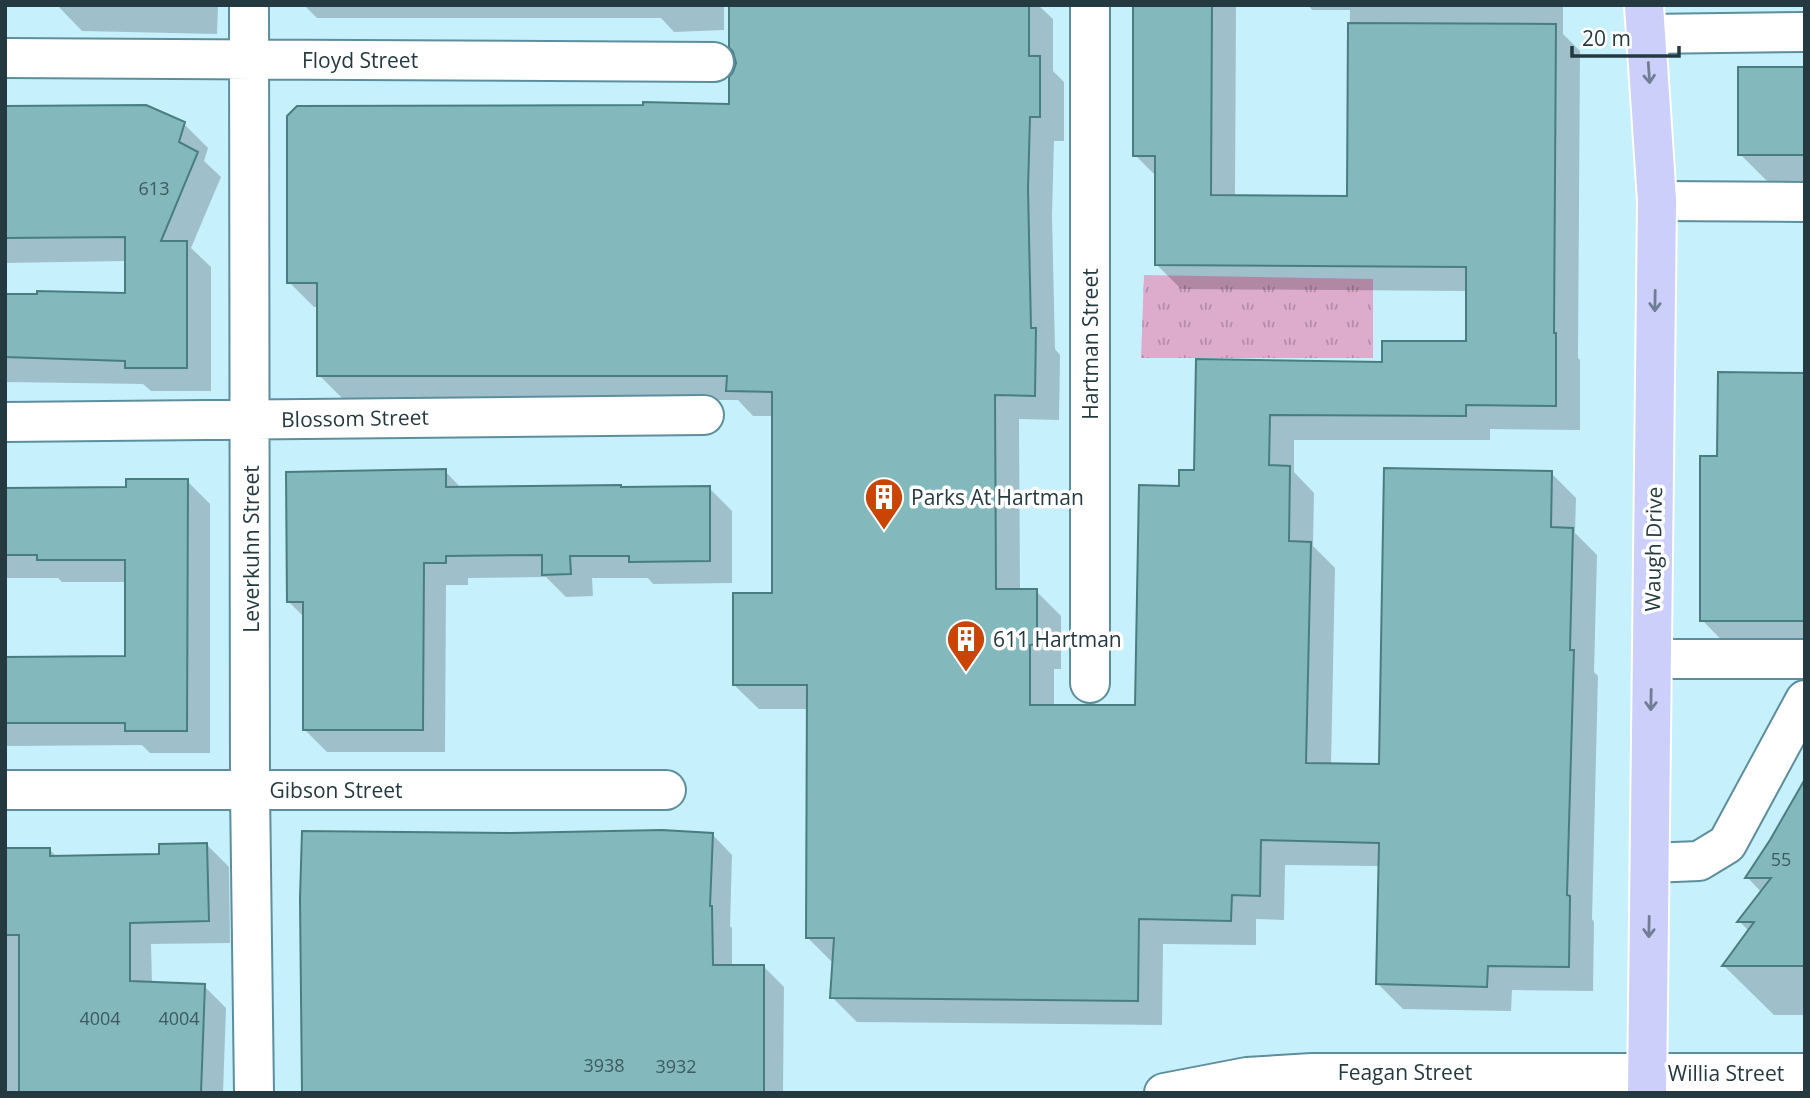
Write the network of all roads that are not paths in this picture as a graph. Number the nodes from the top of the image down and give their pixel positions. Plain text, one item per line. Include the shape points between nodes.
1 (249, 5) edge
2 (1090, 5) edge
3 (1645, 20) edge
4 (1805, 32) edge
5 (5, 58) edge
6 (250, 58) junction
7 (714, 62) dead end
8 (1657, 201) junction
9 (1805, 201) edge
10 (704, 415) dead end
11 (251, 419) junction
12 (5, 422) edge
13 (1652, 659) junction
14 (1805, 659) edge
15 (1805, 676) edge
16 (1090, 683) dead end
17 (1805, 699) edge
18 (5, 790) edge
19 (250, 790) junction
20 (666, 790) dead end
21 (1650, 863) junction
22 (1805, 1073) edge
23 (1647, 1083) edge
24 (254, 1093) edge
25 (1164, 1093) edge

1 - 6 street, Leverkuhn Street
2 - 16 street, Hartman Street
3 - 4 street
3 -> 8 main road, Waugh Drive
5 - 6 street, Floyd Street
6 - 7 street, Floyd Street
6 - 11 street, Leverkuhn Street
8 - 9 street
8 -> 13 main road, Waugh Drive
10 - 11 street, Blossom Street
11 - 12 street, Blossom Street
11 - 19 street, Leverkuhn Street
13 - 14 street
13 -> 21 main road, Waugh Drive
14 - 15 street
17 - 21 street via 1727,845 1699,860
18 - 19 street, Gibson Street
19 - 20 street, Gibson Street
19 - 24 street, Leverkuhn Street
21 -> 23 main road, Waugh Drive
22 - 23 street, Willia Street
23 - 25 street, Feagan Street via 1312,1073 1247,1077

